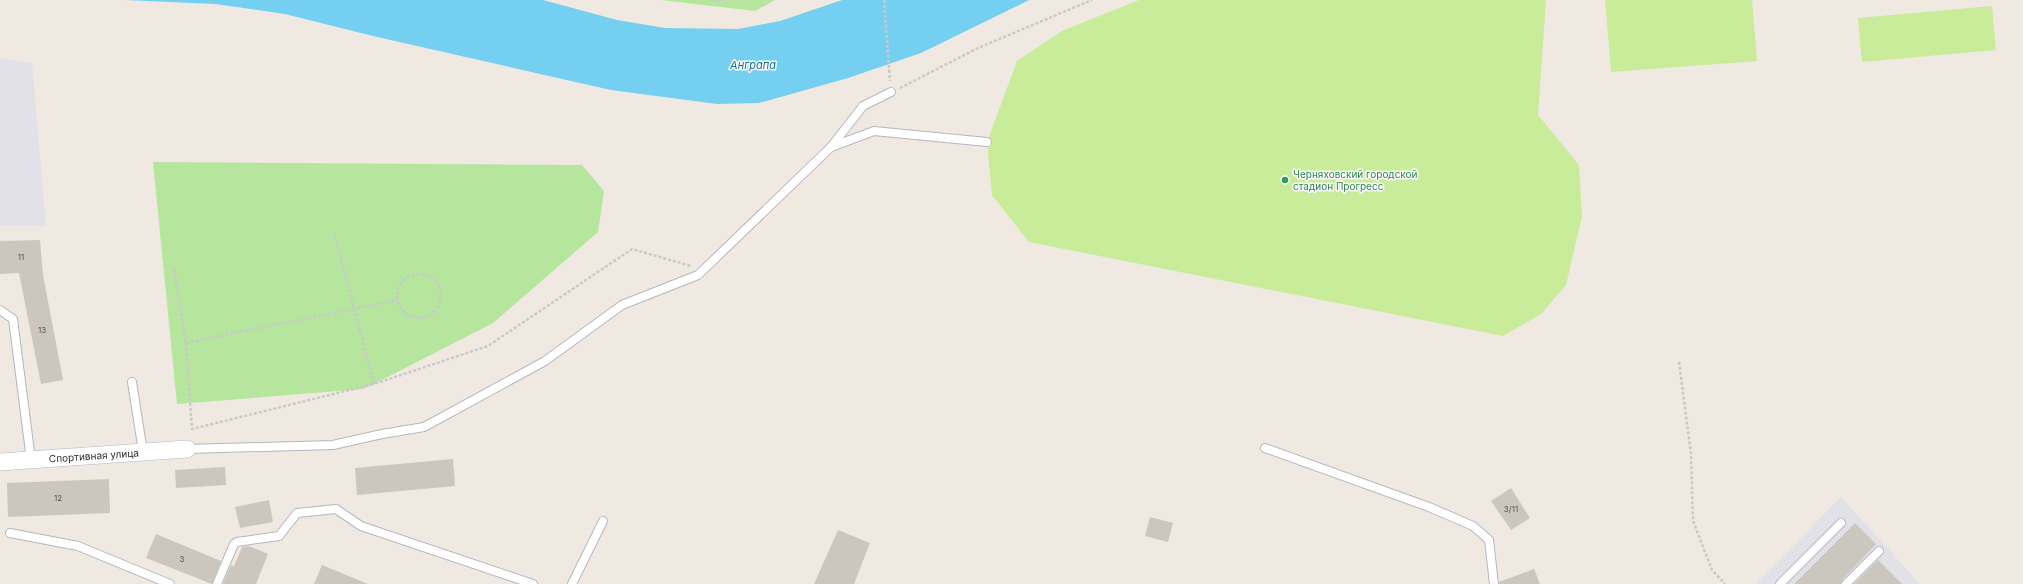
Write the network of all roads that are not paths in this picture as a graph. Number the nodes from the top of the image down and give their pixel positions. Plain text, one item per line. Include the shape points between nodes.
1 (891, 92) road end
2 (987, 142) dead end
3 (831, 147) junction
4 (0, 310) edge
5 (132, 382) dead end
6 (1265, 448) dead end
7 (187, 449) joint
8 (143, 452) junction
9 (30, 460) junction
10 (0, 462) edge
11 (602, 521) dead end
12 (1841, 523) dead end
13 (10, 533) dead end
14 (1879, 551) dead end
15 (170, 584) edge
16 (217, 584) edge
17 (533, 584) edge
18 (572, 584) edge
19 (1494, 584) edge
20 (1780, 584) edge
21 (1846, 584) edge

1 - 3 lane via 863,106
2 - 3 lane via 874,131
3 - 7 lane via 698,275 622,305 545,361 424,427 333,445
4 - 9 lane via 13,319
5 - 8 lane
6 - 19 lane via 1473,526 1489,540
7 - 8 street, Спортивная улица
8 - 9 street, Спортивная улица
9 - 10 street, Спортивная улица
11 - 18 lane
12 - 20 lane
13 - 15 lane via 78,546
14 - 21 lane
16 - 17 lane via 237,542 279,536 297,513 336,509 361,526

